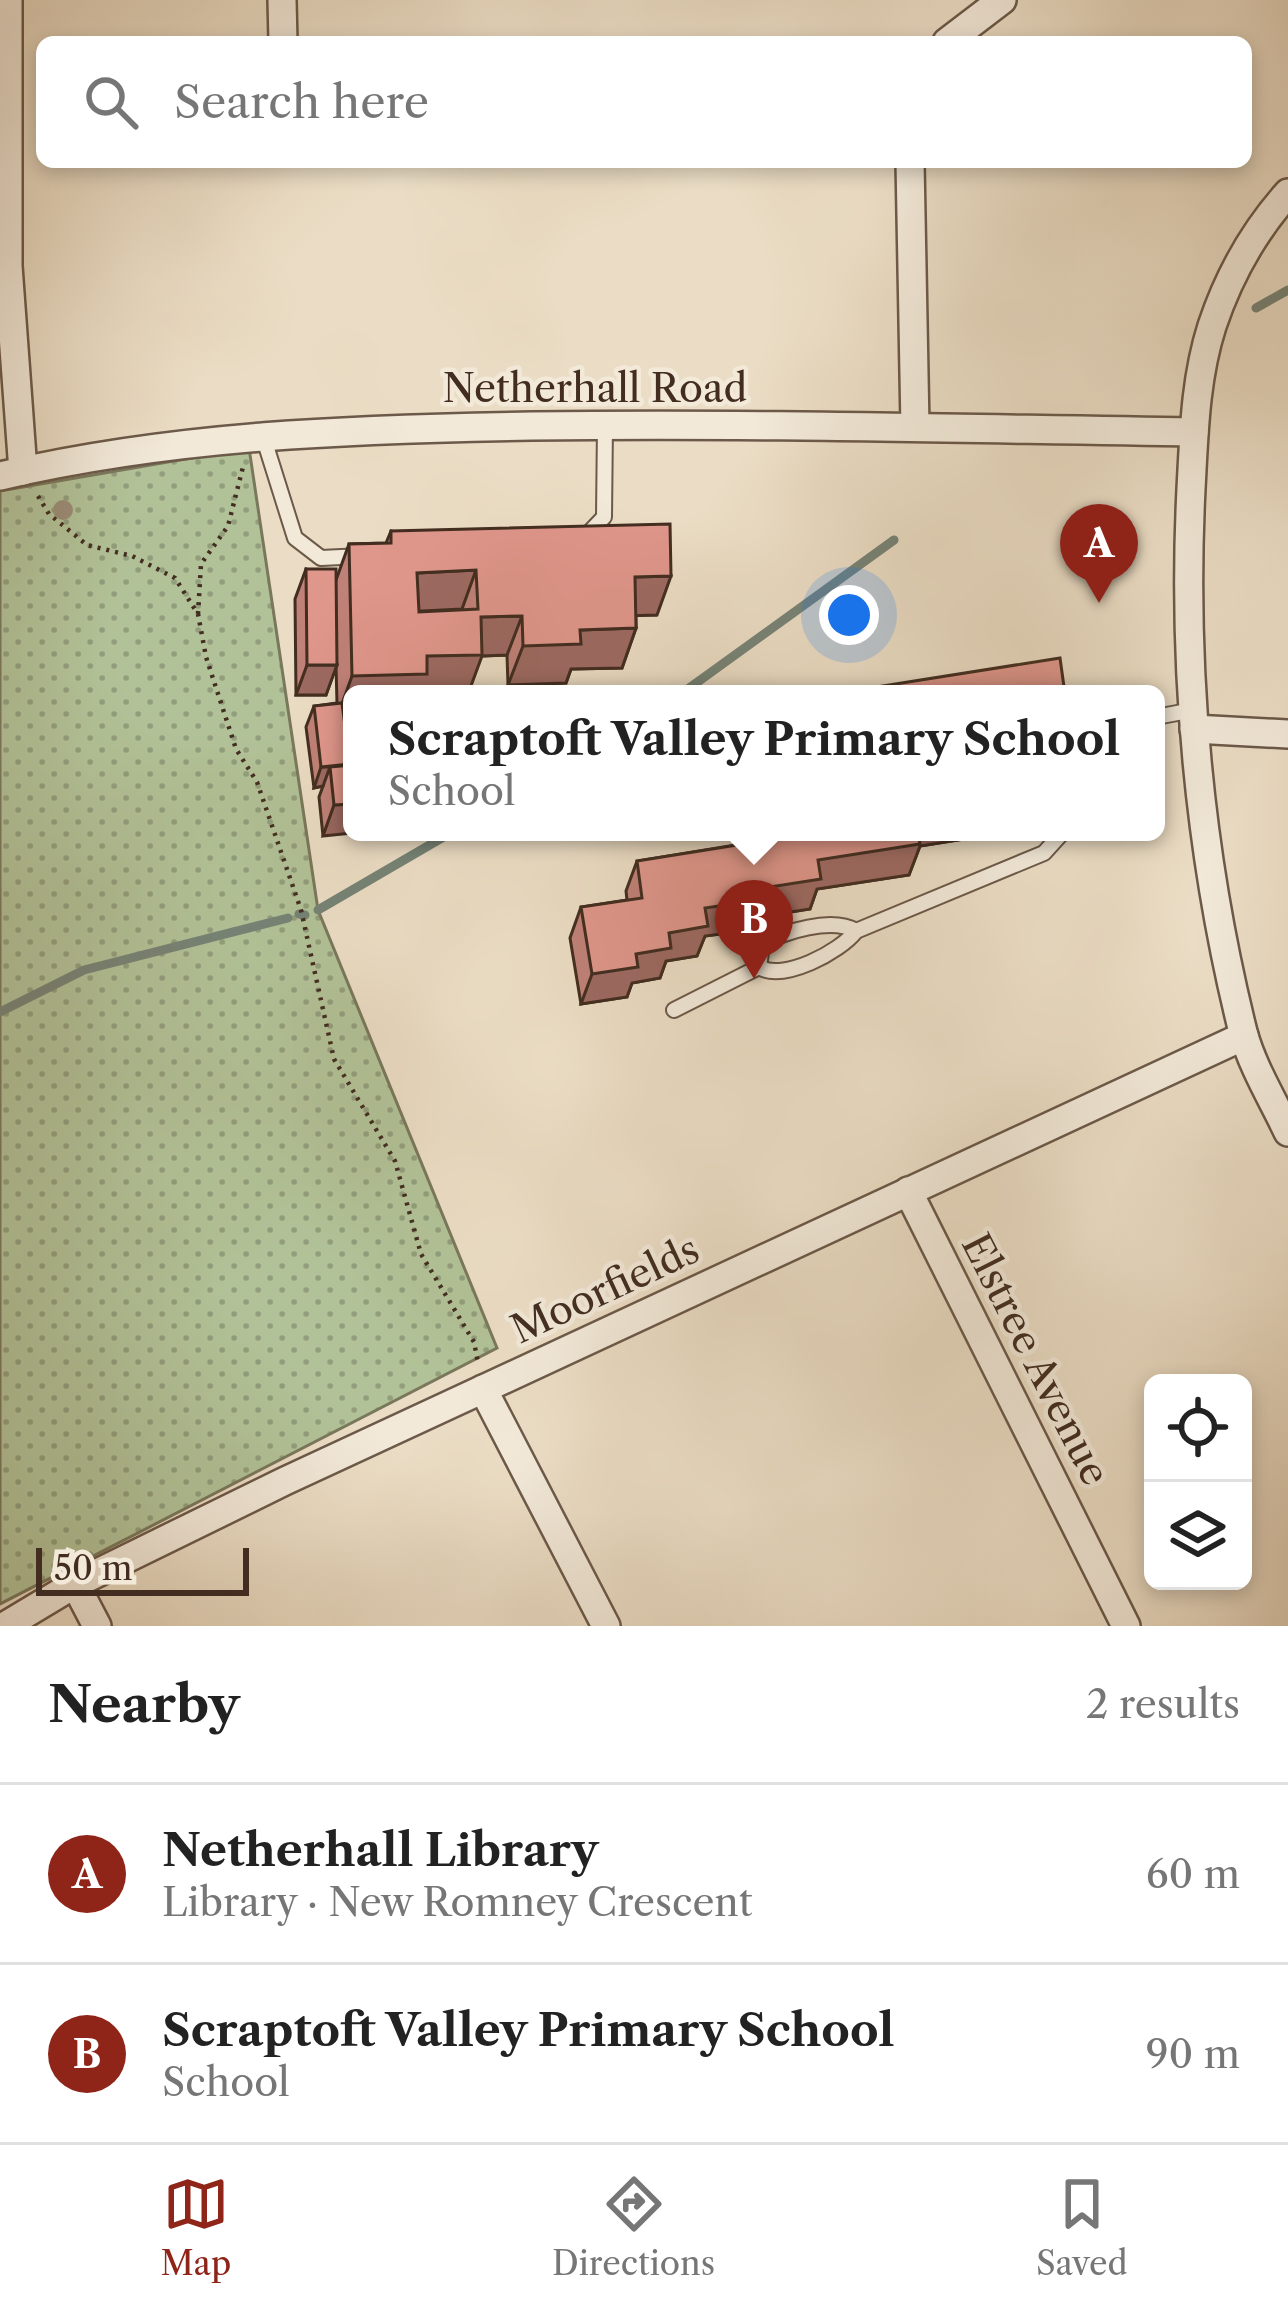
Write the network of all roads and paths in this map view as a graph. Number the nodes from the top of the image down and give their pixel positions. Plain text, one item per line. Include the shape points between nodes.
1 (8, 0) edge
2 (282, 0) edge
3 (1002, 0) edge
4 (284, 36) edge
5 (955, 36) edge
6 (910, 168) edge
7 (1288, 193) edge
8 (605, 425) junction
9 (915, 427) junction
10 (1194, 431) junction
11 (250, 438) junction
12 (12, 473) edge
13 (562, 543) edge
14 (388, 555) edge
15 (198, 614) junction
16 (1165, 718) edge
17 (1193, 720) junction
18 (1288, 734) edge
19 (1055, 841) edge
20 (856, 931) junction
21 (759, 967) junction
22 (674, 1010) dead end
23 (1244, 1036) junction
24 (1288, 1132) edge
25 (908, 1191) junction
26 (483, 1389) junction
27 (75, 1584) junction
28 (5, 1626) edge
29 (97, 1626) edge
30 (606, 1626) edge
31 (1126, 1626) edge

1 - 12 street
2 - 4 street
3 - 5 street
6 - 9 street
7 - 10 street via 1224,294
8 - 9 street, Netherhall Road
8 - 11 street, Netherhall Road
8 - 13 lane via 604,517 582,540
9 - 10 street, Netherhall Road
10 - 17 street via 1187,569
11 - 12 street, Netherhall Road
11 - 14 lane via 295,538 321,558
11 - 15 path via 243,441 245,476 228,526 201,564
12 - 15 path via 87,544 175,578
15 - 26 path via 236,748 257,782 301,910 334,1059 395,1161 422,1255 474,1342
16 - 17 lane
17 - 18 street
17 - 23 street
19 - 20 lane via 1044,853
20 - 21 lane via 846,944 780,972
20 - 21 lane via 845,925 784,933 762,945
21 - 22 lane
23 - 24 street
23 - 25 street, Moorfields
25 - 26 street, Moorfields
25 - 31 street, Elstree Avenue
26 - 27 street, Moorfields
26 - 30 street
27 - 28 street, Moorfields
27 - 29 street

